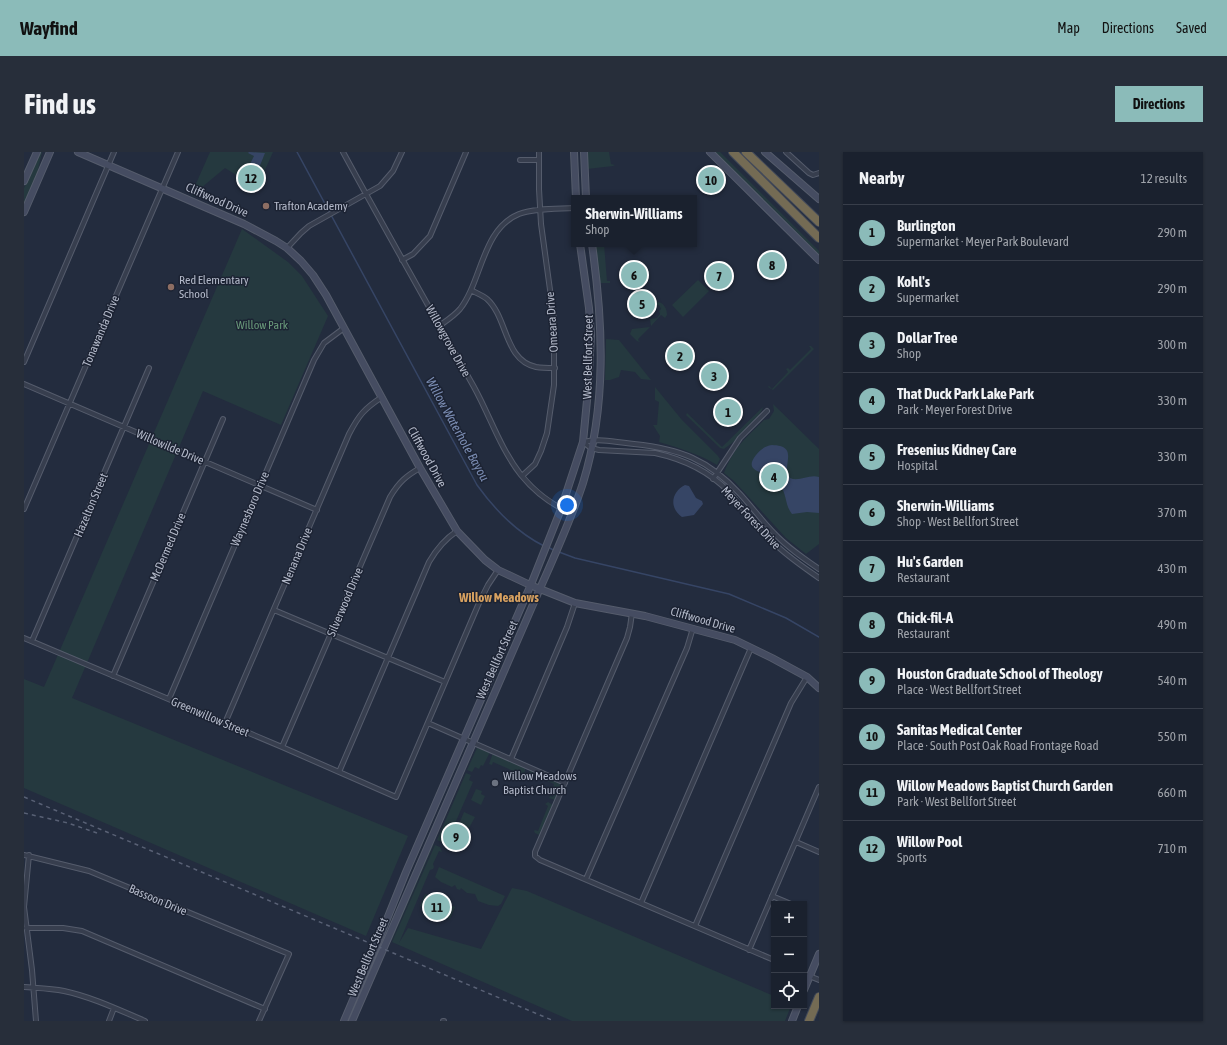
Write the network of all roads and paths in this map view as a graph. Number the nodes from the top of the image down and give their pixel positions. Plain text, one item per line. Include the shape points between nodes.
1 (37, 152) edge
2 (45, 152) edge
3 (50, 152) edge
4 (78, 152) edge
5 (114, 152) edge
6 (178, 152) edge
7 (343, 152) edge
8 (402, 152) edge
9 (466, 152) edge
10 (539, 152) edge
11 (574, 152) edge
12 (584, 152) edge
13 (710, 152) edge
14 (732, 152) edge
15 (747, 152) edge
16 (766, 152) edge
17 (786, 152) edge
18 (520, 160) dead end
19 (538, 160) junction
20 (108, 165) junction
21 (819, 173) edge
22 (40, 174) junction
23 (24, 181) edge
24 (162, 188) junction
25 (366, 195) junction
26 (576, 195) edge
27 (586, 195) edge
28 (819, 199) edge
29 (571, 208) edge
30 (540, 210) junction
31 (24, 212) edge
32 (819, 222) edge
33 (819, 238) edge
34 (580, 247) edge
35 (592, 247) edge
36 (287, 248) junction
37 (402, 260) junction
38 (819, 260) edge
39 (583, 267) junction
40 (598, 286) junction
41 (471, 290) junction
42 (439, 326) junction
43 (344, 328) junction
44 (601, 334) junction
45 (591, 335) junction
46 (24, 362) edge
47 (149, 368) dead end
48 (554, 368) junction
49 (24, 384) edge
50 (382, 398) junction
51 (70, 403) junction
52 (767, 411) dead end
53 (223, 419) dead end
54 (124, 427) junction
55 (593, 439) junction
56 (583, 442) junction
57 (656, 446) junction
58 (591, 448) junction
59 (655, 453) junction
60 (205, 462) junction
61 (420, 468) junction
62 (718, 473) junction
63 (522, 476) junction
64 (713, 479) junction
65 (260, 485) junction
66 (747, 502) junction
67 (741, 507) junction
68 (24, 509) edge
69 (561, 509) junction
70 (317, 510) junction
71 (571, 513) junction
72 (457, 531) junction
73 (811, 563) junction
74 (807, 569) junction
75 (819, 569) edge
76 (498, 570) junction
77 (819, 578) edge
78 (530, 585) junction
79 (540, 589) junction
80 (575, 603) junction
81 (274, 610) junction
82 (632, 613) junction
83 (693, 628) junction
84 (331, 634) junction
85 (24, 638) edge
86 (32, 641) junction
87 (750, 648) junction
88 (388, 658) junction
89 (498, 661) junction
90 (507, 664) junction
91 (113, 676) junction
92 (806, 677) junction
93 (445, 682) junction
94 (819, 688) edge
95 (169, 699) junction
96 (225, 723) junction
97 (428, 723) junction
98 (464, 739) junction
99 (473, 743) junction
100 (282, 748) junction
101 (511, 759) junction
102 (339, 772) junction
103 (565, 783) junction
104 (819, 788) edge
105 (422, 836) junction
106 (431, 840) junction
107 (796, 842) junction
108 (819, 852) edge
109 (26, 855) edge
110 (586, 879) junction
111 (772, 896) junction
112 (784, 901) edge
113 (641, 903) junction
114 (694, 926) junction
115 (26, 928) junction
116 (749, 950) junction
117 (819, 954) edge
118 (771, 959) edge
119 (807, 975) edge
120 (819, 980) edge
121 (24, 987) edge
122 (34, 987) junction
123 (819, 997) edge
124 (114, 1008) junction
125 (265, 1009) junction
126 (797, 1009) edge
127 (36, 1021) edge
128 (109, 1021) edge
129 (145, 1021) edge
130 (259, 1021) edge
131 (344, 1021) edge
132 (352, 1021) edge
133 (792, 1021) edge
134 (809, 1021) edge

1 - 23 main road
2 - 22 main road
3 - 22 main road
4 - 20 main road, Cliffwood Drive
5 - 20 street
6 - 24 street, Tonawanda Drive
7 - 25 street, Willowgrove Drive
8 - 25 street via 390,176
9 - 37 street via 430,236 413,254
10 - 19 street, Omeara Drive
11 - 26 main road
12 - 27 main road
13 - 38 main road
14 - 33 highway
15 - 32 highway
16 - 28 main road
17 - 21 street via 808,173
18 - 19 street
19 - 30 street, Omeara Drive
20 - 24 main road, Cliffwood Drive
20 - 46 street
22 - 31 main road
24 - 36 main road, Cliffwood Drive via 244,224
24 - 51 street, Tonawanda Drive
25 - 36 street via 322,218 301,233
25 - 37 street, Willowgrove Drive
29 - 30 street
30 - 41 street via 512,217 499,228
30 - 48 street, Omeara Drive via 553,308
34 - 39 main road, West Bellfort Street
35 - 40 main road, West Bellfort Street
36 - 43 main road, Cliffwood Drive via 313,275
37 - 42 street, Willowgrove Drive
39 - 40 main road via 592,285
39 - 45 main road, West Bellfort Street
40 - 44 main road, West Bellfort Street
41 - 42 street via 455,315
41 - 48 street via 487,299 496,310 520,359 535,367
42 - 63 street, Willowgrove Drive via 475,389 490,424
43 - 50 main road, Cliffwood Drive
43 - 65 street, Waynesboro Drive via 324,343 320,350
44 - 45 main road
44 - 55 main road, West Bellfort Street via 600,389
45 - 56 main road, West Bellfort Street
47 - 54 street, Hazelton Street
48 - 63 street, Omeara Drive via 552,402 544,443 535,464
49 - 51 street, Willowilde Drive
50 - 61 main road, Cliffwood Drive
50 - 70 street, Nenana Drive via 364,410 356,422
51 - 54 street, Willowilde Drive
51 - 68 street, Tonawanda Drive
52 - 62 street via 740,438
53 - 60 street, McDermed Drive
54 - 60 street, Willowilde Drive
54 - 86 street, Hazelton Street
55 - 56 street, Meyer Forest Drive
55 - 57 street, Meyer Forest Drive
55 - 58 main road, West Bellfort Street
56 - 58 street, Meyer Forest Drive
56 - 69 main road, West Bellfort Street
57 - 59 street
57 - 62 street, Meyer Forest Drive via 693,457
58 - 59 street, Meyer Forest Drive
58 - 71 main road, West Bellfort Street via 583,482
59 - 64 street, Meyer Forest Drive via 677,458
60 - 65 street, Willowilde Drive
60 - 91 street, McDermed Drive
61 - 72 main road, Cliffwood Drive
61 - 84 street, Silverwood Drive via 405,477 390,497
62 - 64 street
62 - 66 street, Meyer Forest Drive
63 - 69 street, Willowgrove Drive via 541,495
64 - 67 street, Meyer Forest Drive
65 - 70 street, Willowilde Drive
65 - 95 street, Waynesboro Drive
66 - 67 street
66 - 73 street, Meyer Forest Drive via 778,538
67 - 74 street, Meyer Forest Drive via 781,550
69 - 71 street, Willowgrove Drive
69 - 78 main road, West Bellfort Street
70 - 81 street, Nenana Drive
71 - 79 main road, West Bellfort Street
72 - 76 main road, Cliffwood Drive
72 - 88 street via 437,549 429,562
73 - 74 street
73 - 75 street, Meyer Forest Drive
74 - 77 street, Meyer Forest Drive
76 - 78 main road, Cliffwood Drive
76 - 93 street via 479,603
78 - 79 main road, Cliffwood Drive
78 - 89 main road, West Bellfort Street
79 - 80 main road, Cliffwood Drive
79 - 90 main road, West Bellfort Street
80 - 82 main road, Cliffwood Drive
80 - 101 street
81 - 84 street
81 - 96 street, Nenana Drive
82 - 83 main road, Cliffwood Drive
82 - 103 street via 626,638
83 - 87 main road, Cliffwood Drive via 735,640
83 - 110 street via 687,648
84 - 88 street
84 - 100 street, Silverwood Drive
85 - 86 street, Greenwillow Street
86 - 91 street, Greenwillow Street
87 - 92 main road, Cliffwood Drive
87 - 113 street
88 - 93 street
88 - 102 street
89 - 90 main road
89 - 98 main road, West Bellfort Street
90 - 99 main road, West Bellfort Street
91 - 95 street, Greenwillow Street
92 - 94 main road, Cliffwood Drive
92 - 114 street via 791,703
93 - 97 street
95 - 96 street, Greenwillow Street
96 - 100 street, Greenwillow Street
97 - 98 street
97 - 102 street, Greenwillow Street via 396,797
98 - 99 street
98 - 105 main road, West Bellfort Street
99 - 101 street
99 - 106 main road, West Bellfort Street
100 - 102 street, Greenwillow Street
101 - 103 street
103 - 110 street via 535,856
104 - 107 street
105 - 106 main road
105 - 131 main road, West Bellfort Street
106 - 132 main road, West Bellfort Street
107 - 108 street
107 - 111 street
109 - 115 street
109 - 125 street, Bassoon Drive via 89,872 289,954
110 - 113 street
111 - 112 street
111 - 116 street
113 - 114 street
114 - 116 street
115 - 122 street
115 - 125 street via 82,931
116 - 118 street
117 - 119 main road
119 - 120 street
121 - 122 street
122 - 124 street via 64,991
122 - 127 street
123 - 134 highway
124 - 128 street
124 - 129 street
125 - 130 street
126 - 133 main road

